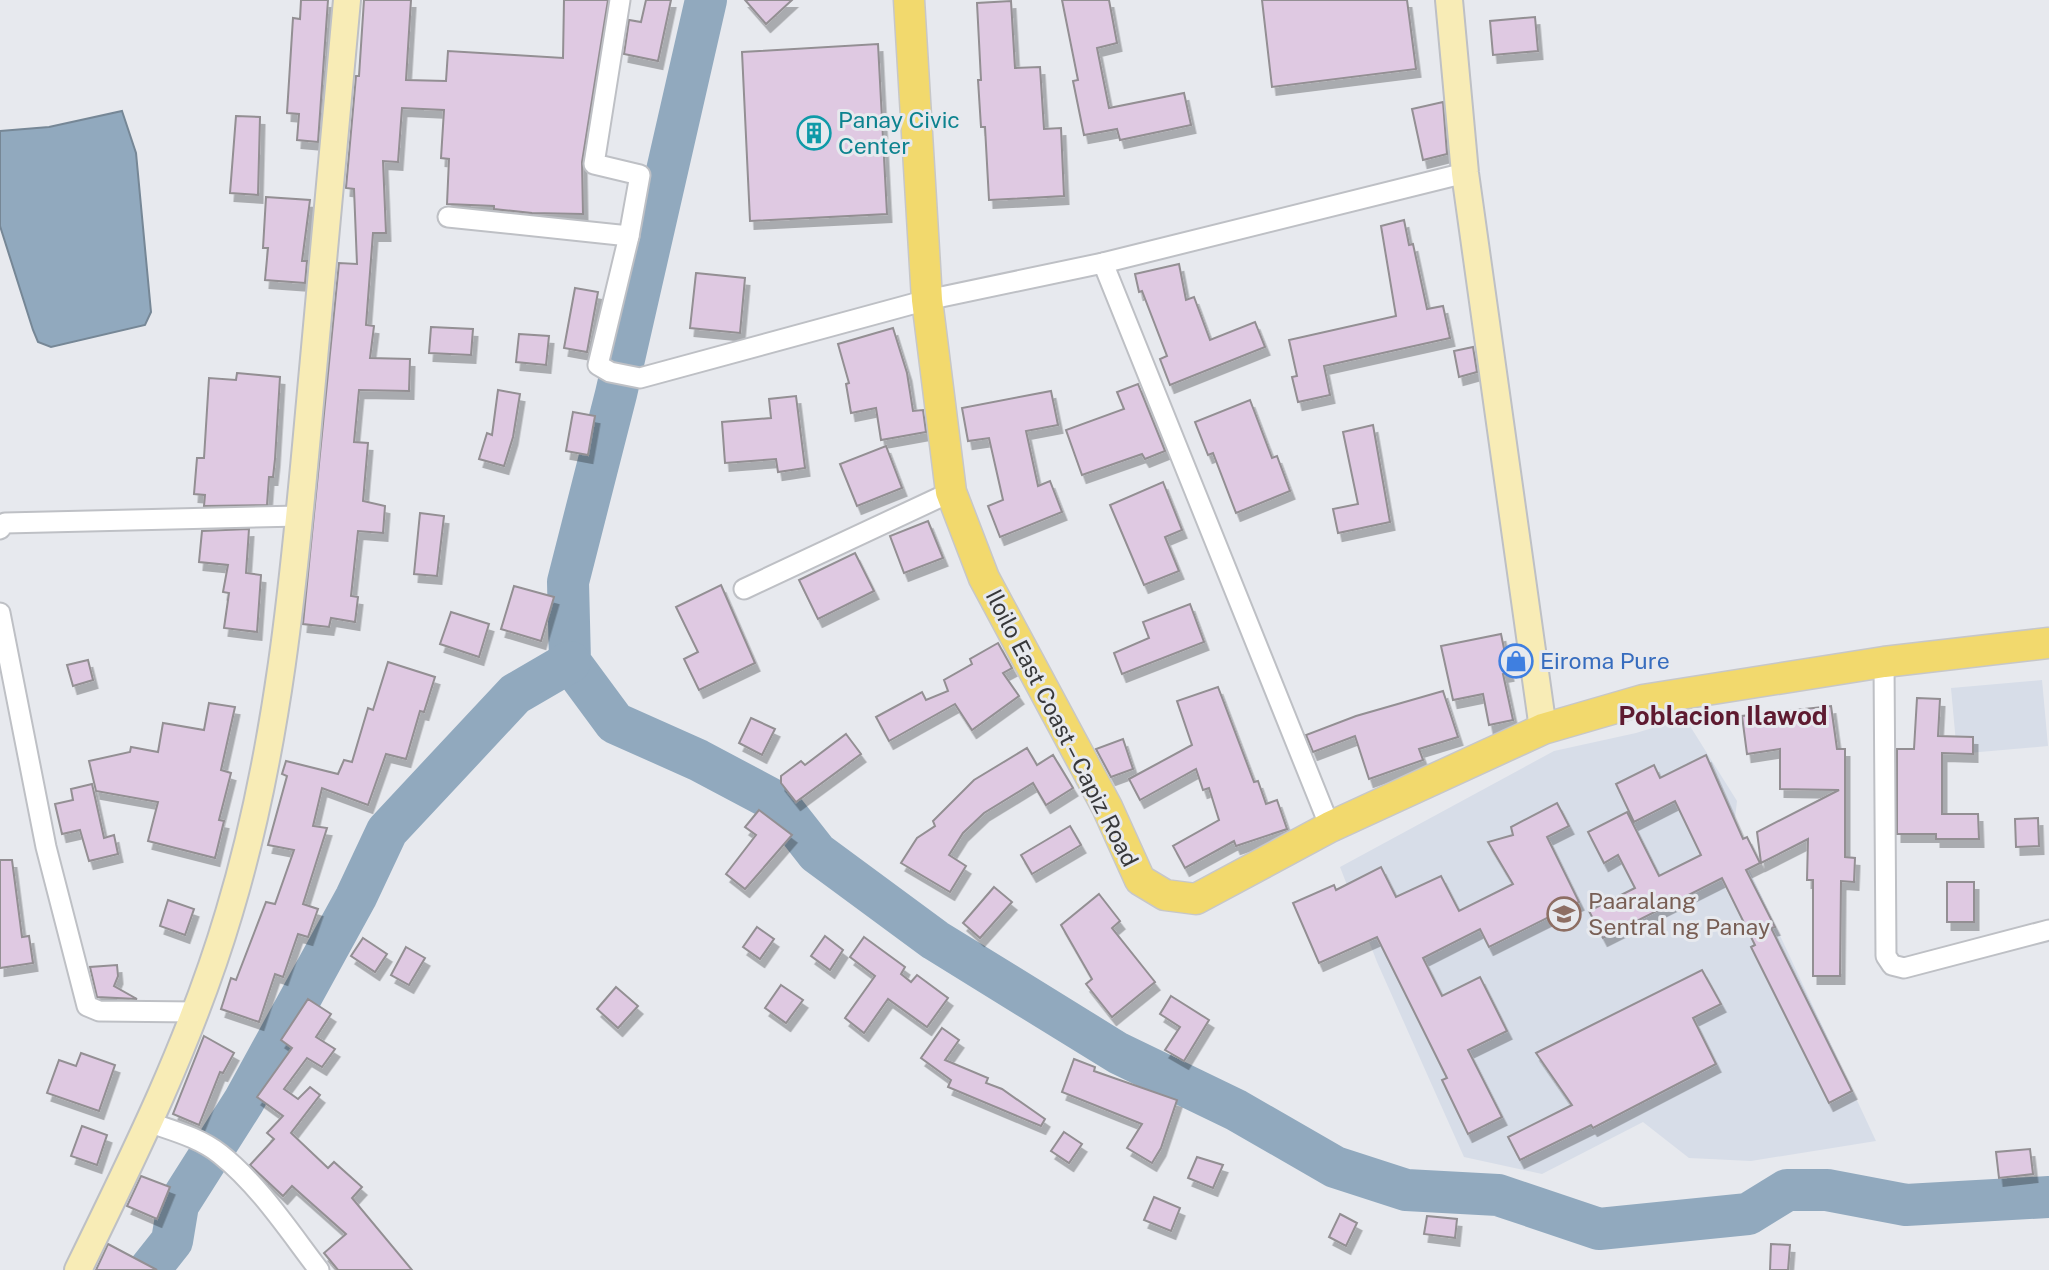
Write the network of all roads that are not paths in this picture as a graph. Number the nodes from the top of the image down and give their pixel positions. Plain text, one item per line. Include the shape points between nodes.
1 (347, 0) edge
2 (620, 0) edge
3 (909, 0) edge
4 (1449, 0) edge
5 (1465, 173) junction
6 (448, 217) dead end
7 (629, 236) junction
8 (1103, 262) junction
9 (927, 300) junction
10 (951, 492) junction
11 (300, 516) junction
12 (0, 529) edge
13 (744, 589) dead end
14 (0, 612) edge
15 (2049, 643) edge
16 (1884, 662) junction
17 (1543, 729) junction
18 (1330, 827) junction
19 (2049, 930) edge
20 (196, 1012) junction
21 (151, 1123) junction
22 (78, 1270) edge
23 (318, 1270) edge

1 - 11 street
2 - 7 street via 594,164 640,175
3 - 9 main road, Iloilo East Coast – Capiz Road
4 - 5 street
5 - 8 street
5 - 17 street
6 - 7 street
7 - 9 street via 598,365 610,372 640,378
8 - 9 street
8 - 18 street
9 - 10 main road, Iloilo East Coast – Capiz Road
10 - 13 street
10 - 18 main road, Iloilo East Coast – Capiz Road via 984,578 1107,807 1140,880 1165,895 1196,899
11 - 12 street via 5,523
11 - 20 street via 269,751 230,912
14 - 20 street via 46,847 87,1006 99,1011
15 - 16 main road, Iloilo East Coast – Capiz Road
16 - 17 main road, Iloilo East Coast – Capiz Road via 1643,699
16 - 19 street via 1886,956 1892,965 1904,968
17 - 18 main road, Iloilo East Coast – Capiz Road
20 - 21 street
21 - 22 street
21 - 23 street via 194,1138 221,1155 268,1204

